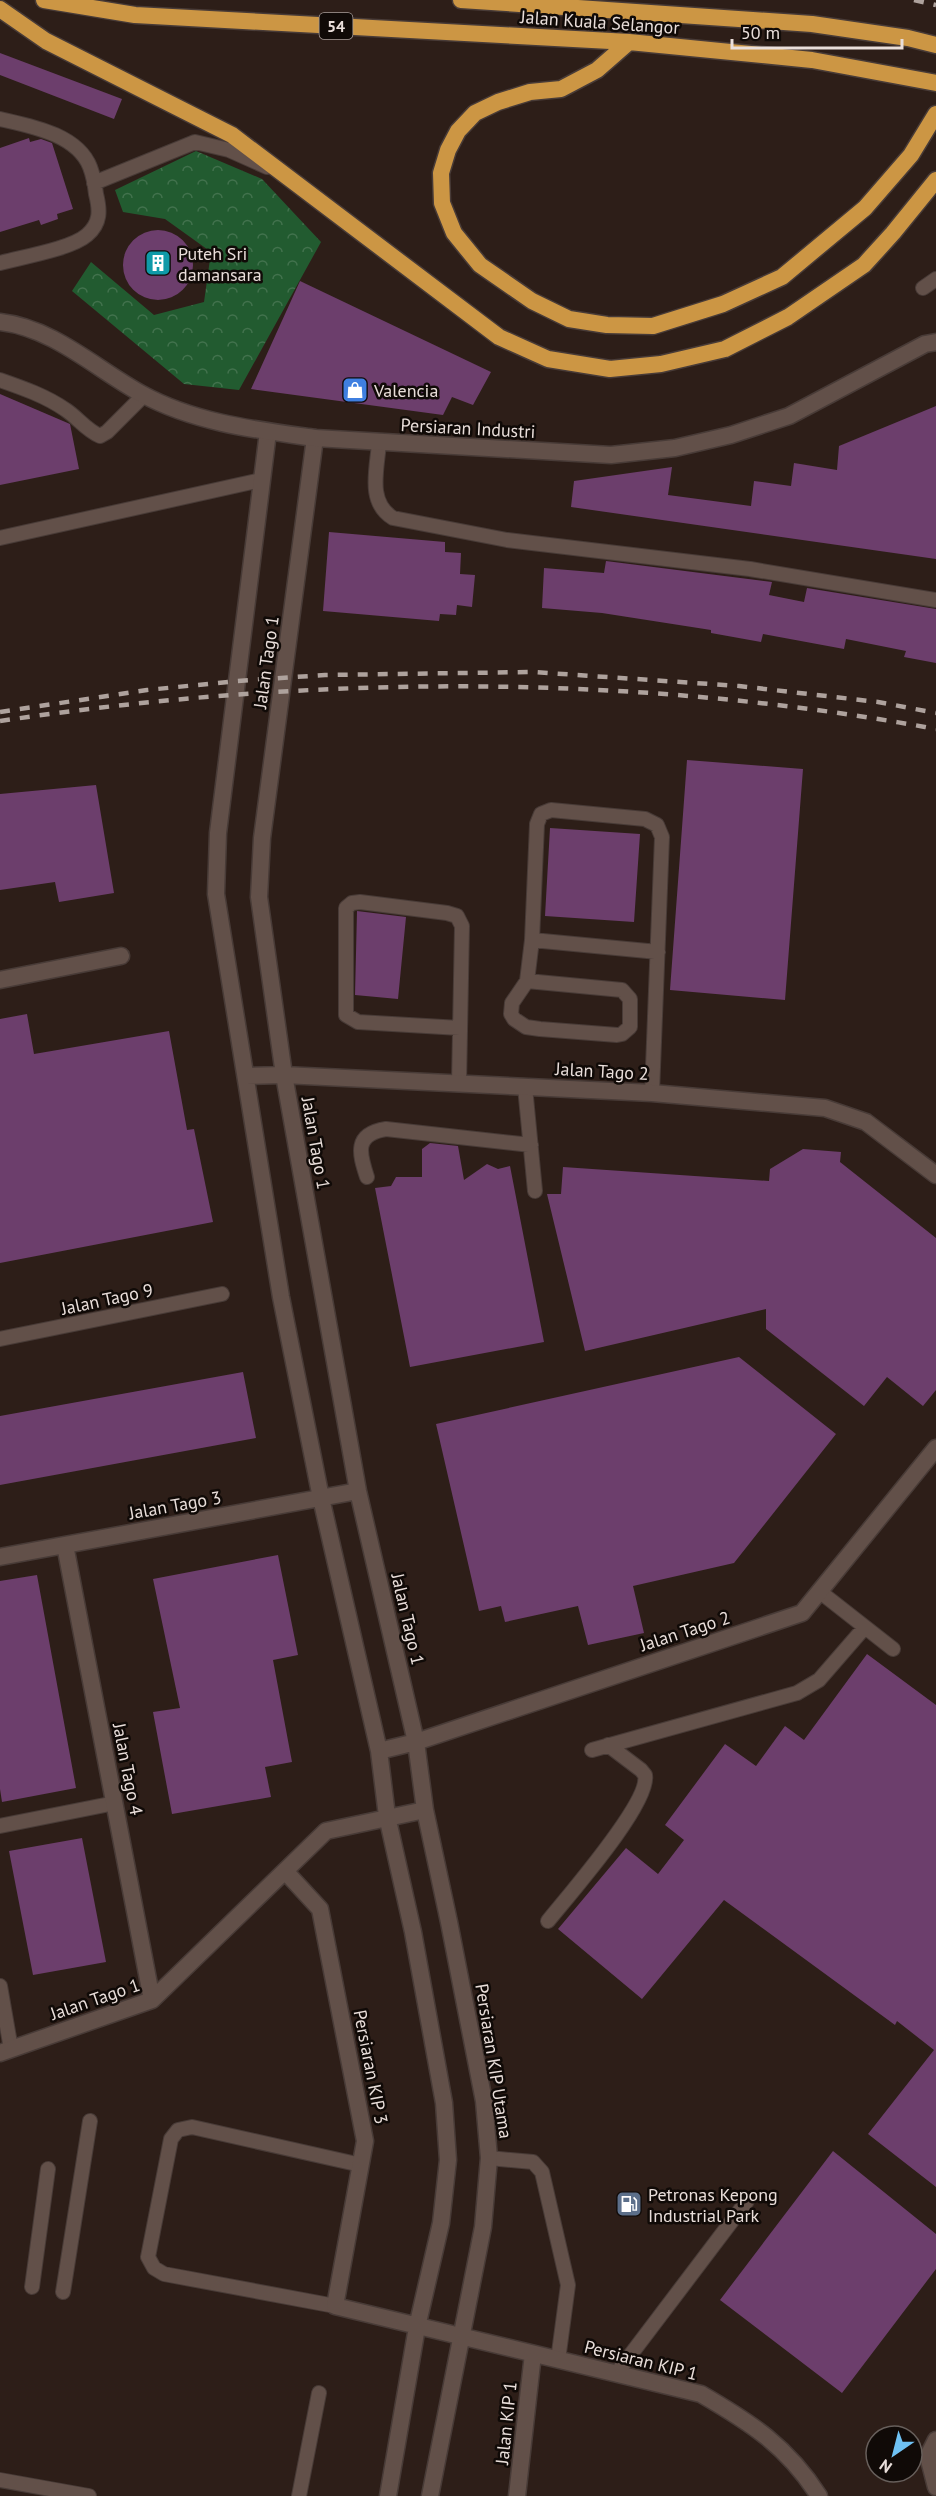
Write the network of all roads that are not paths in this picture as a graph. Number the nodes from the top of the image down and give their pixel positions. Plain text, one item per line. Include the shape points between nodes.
1 (44, 0) edge
2 (461, 0) edge
3 (676, 0) edge
4 (0, 9) edge
5 (653, 12) junction
6 (629, 42) junction
7 (936, 45) edge
8 (936, 83) edge
9 (936, 114) edge
10 (0, 119) edge
11 (285, 176) junction
12 (936, 180) edge
13 (94, 183) junction
14 (0, 263) edge
15 (936, 279) edge
16 (923, 288) dead end
17 (0, 322) edge
18 (936, 342) edge
19 (0, 380) edge
20 (144, 395) junction
21 (268, 432) junction
22 (315, 438) junction
23 (379, 443) junction
24 (261, 480) junction
25 (0, 538) edge
26 (936, 600) edge
27 (531, 940) junction
28 (658, 952) junction
29 (121, 956) dead end
30 (0, 980) edge
31 (527, 981) junction
32 (460, 1028) junction
33 (284, 1075) junction
34 (246, 1076) junction
35 (459, 1084) junction
36 (525, 1087) junction
37 (652, 1093) junction
38 (531, 1145) junction
39 (936, 1175) edge
40 (367, 1177) dead end
41 (535, 1191) dead end
42 (222, 1294) dead end
43 (0, 1339) edge
44 (933, 1457) edge
45 (358, 1491) junction
46 (321, 1498) junction
47 (65, 1545) junction
48 (0, 1557) edge
49 (819, 1592) junction
50 (865, 1627) junction
51 (893, 1649) dead end
52 (416, 1742) junction
53 (608, 1746) junction
54 (592, 1750) dead end
55 (378, 1751) junction
56 (115, 1803) junction
57 (425, 1810) junction
58 (387, 1816) junction
59 (0, 1826) edge
60 (285, 1872) junction
61 (548, 1921) dead end
62 (0, 1986) edge
63 (152, 2000) junction
64 (5, 2051) edge
65 (90, 2121) dead end
66 (489, 2158) junction
67 (361, 2165) junction
68 (48, 2169) dead end
69 (747, 2201) dead end
70 (32, 2288) dead end
71 (63, 2292) dead end
72 (335, 2306) junction
73 (417, 2327) junction
74 (459, 2336) junction
75 (533, 2354) junction
76 (558, 2360) junction
77 (616, 2374) junction
78 (319, 2393) dead end
79 (936, 2440) edge
80 (0, 2480) edge
81 (936, 2487) edge
82 (89, 2496) edge
83 (299, 2496) edge
84 (388, 2496) edge
85 (429, 2496) edge
86 (517, 2496) edge
87 (819, 2496) edge

1 - 6 highway, Jalan Kuala Selangor / 54 via 135,15
2 - 5 highway, Jalan Kuala Selangor
3 - 5 highway
4 - 11 highway via 46,41 232,135
5 - 7 highway, Jalan Kuala Selangor via 812,24
6 - 8 highway, Jalan Kuala Selangor / 54 via 812,60
6 - 9 highway via 597,70 561,89 530,92 475,113 458,131 441,173 442,203 454,233 480,265 510,287 568,319 653,326 723,304 782,277 865,208 911,154
10 - 13 lane via 64,139 81,152
11 - 12 highway via 499,337 548,359 610,369 661,364 724,349 797,311 864,264
11 - 13 lane via 229,150 195,142
13 - 14 lane via 100,212 87,235 76,243
15 - 16 lane
17 - 20 street, Persiaran Industri via 18,324 52,339
18 - 23 street, Persiaran Industri via 925,344 789,416 675,448 611,455
19 - 20 lane via 68,410 100,436
20 - 21 street, Persiaran Industri via 191,415
21 - 22 street, Persiaran Industri
21 - 24 street, Jalan Tago 1
22 - 23 street, Persiaran Industri
22 - 33 street, Jalan Tago 1 via 262,838 259,897
23 - 26 lane via 377,503 393,518 507,540 750,569
24 - 25 lane
24 - 34 street, Jalan Tago 1 via 218,833 216,894
27 - 28 lane
27 - 28 lane via 537,824 541,814 550,810 609,815 645,819 657,825 662,837
27 - 31 lane
28 - 37 lane
29 - 30 street
31 - 31 lane via 512,1003 511,1014 526,1027 617,1035 630,1027 630,999 621,990
32 - 32 lane via 462,926 457,916 360,902 346,908 346,1015 357,1022
32 - 35 lane
33 - 34 street, Jalan Tago 2
33 - 35 street, Jalan Tago 2
33 - 45 street, Jalan Tago 1
34 - 46 street, Jalan Tago 1 via 281,1297
35 - 36 street, Jalan Tago 2
36 - 37 street, Jalan Tago 2
36 - 38 lane
37 - 39 street, Jalan Tago 2 via 825,1108 866,1122
38 - 40 lane via 377,1130 360,1147
38 - 41 lane
42 - 43 lane, Jalan Tago 9
44 - 49 street, Jalan Tago 2
45 - 46 street, Jalan Tago 3
45 - 52 street, Jalan Tago 1
46 - 47 street, Jalan Tago 3
46 - 55 street, Jalan Tago 1
47 - 48 street, Jalan Tago 3
47 - 56 street, Jalan Tago 4
49 - 50 lane
49 - 52 street, Jalan Tago 2 via 802,1612
50 - 51 lane
50 - 53 lane via 819,1680 797,1693
52 - 55 street, Jalan Tago 2
52 - 57 street, Jalan Tago 1
53 - 54 lane
53 - 61 lane via 645,1774 645,1787 622,1827
55 - 58 street, Jalan Tago 1
56 - 59 lane
56 - 63 street, Jalan Tago 4
57 - 58 street, Jalan Tago 1
57 - 66 street, Persiaran KIP Utama via 474,2043
58 - 60 street, Jalan Tago 1 via 326,1831
58 - 73 street via 435,2046 448,2160 441,2223
60 - 63 street, Jalan Tago 1
60 - 67 street, Persiaran KIP 3 via 320,1909 366,2141
62 - 64 lane
63 - 64 street, Jalan Tago 1
65 - 71 lane
66 - 74 street, Persiaran KIP Utama via 483,2226
66 - 76 lane via 533,2162 542,2172 568,2285
67 - 72 street, Persiaran KIP 3
67 - 72 lane via 192,2127 178,2130 171,2139 148,2257 154,2268 164,2274
68 - 70 lane
69 - 77 lane
72 - 73 street
73 - 74 street, Persiaran KIP 1
73 - 84 street
74 - 75 street, Persiaran KIP 1
74 - 85 street, Persiaran KIP Utama
75 - 76 street, Persiaran KIP 1
75 - 86 street, Jalan KIP 1
76 - 77 street, Persiaran KIP 1
77 - 87 street, Persiaran KIP 1 via 701,2394 775,2442
78 - 83 lane
79 - 81 street via 928,2456
80 - 82 lane

